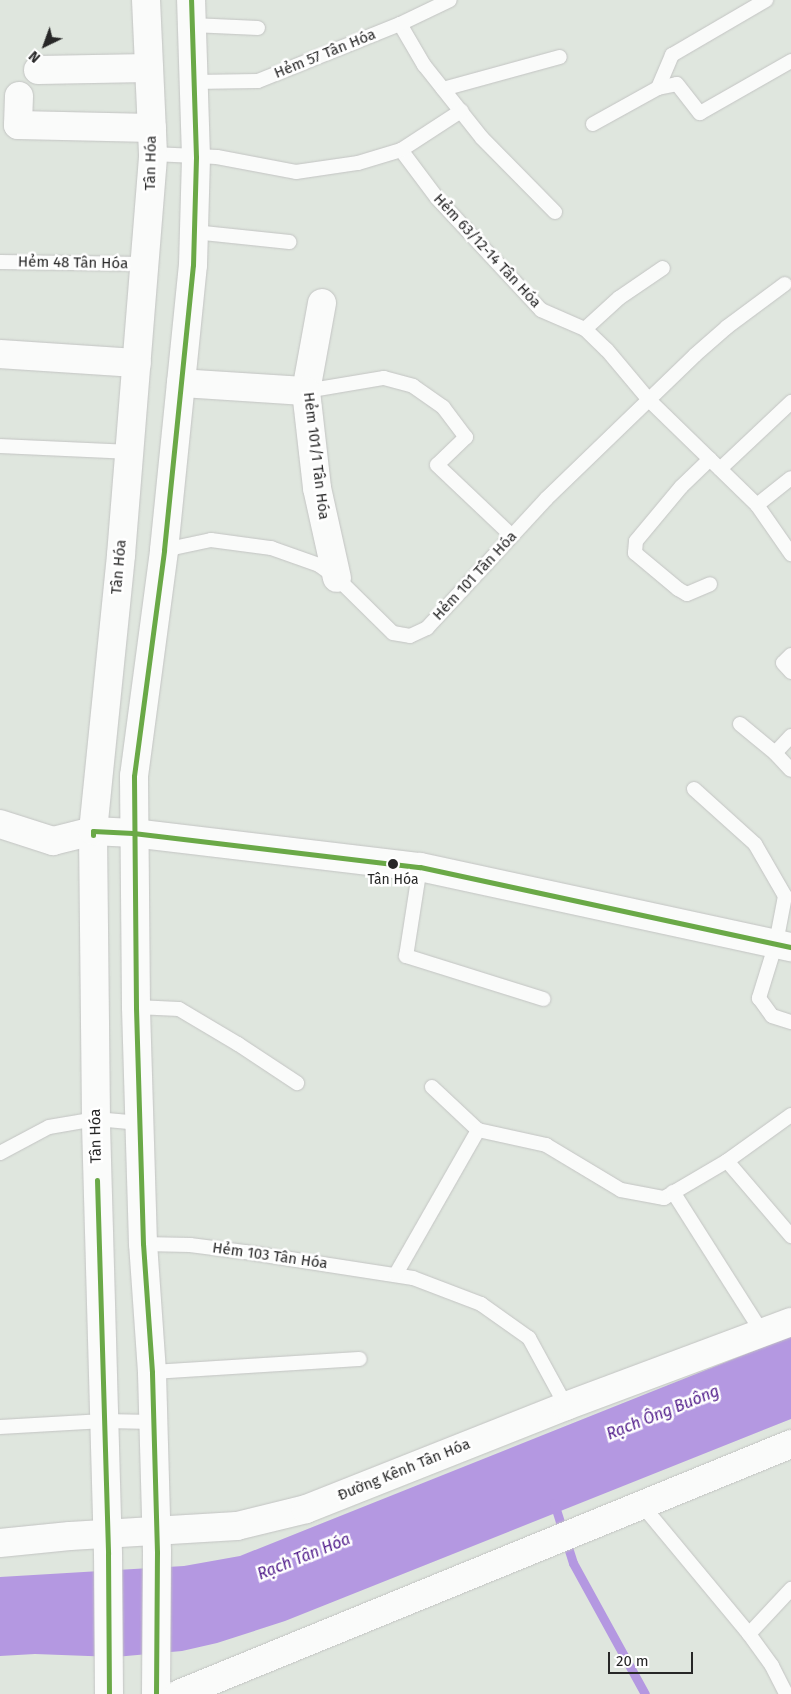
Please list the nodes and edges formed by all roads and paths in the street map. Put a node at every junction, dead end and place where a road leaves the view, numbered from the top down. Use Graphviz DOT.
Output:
graph roads {
  1 [pos="146,0"];
  2 [pos="450,0"];
  3 [pos="766,0"];
  4 [pos="192,12"];
  5 [pos="400,24"];
  6 [pos="258,28"];
  7 [pos="560,56"];
  8 [pos="791,61"];
  9 [pos="149,68"];
  10 [pos="194,82"];
  11 [pos="658,88"];
  12 [pos="443,89"];
  13 [pos="461,112"];
  14 [pos="593,124"];
  15 [pos="152,128"];
  16 [pos="401,150"];
  17 [pos="153,154"];
  18 [pos="196,156"];
  19 [pos="555,212"];
  20 [pos="194,232"];
  21 [pos="289,242"];
  22 [pos="0,262"];
  23 [pos="146,264"];
  24 [pos="663,268"];
  25 [pos="785,284"];
  26 [pos="322,303"];
  27 [pos="585,329"];
  28 [pos="0,354"];
  29 [pos="137,363"];
  30 [pos="181,383"];
  31 [pos="306,392"];
  32 [pos="649,400"];
  33 [pos="791,402"];
  34 [pos="0,446"];
  35 [pos="130,452"];
  36 [pos="710,458"];
  37 [pos="720,470"];
  38 [pos="791,478"];
  39 [pos="757,505"];
  40 [pos="512,536"];
  41 [pos="164,550"];
  42 [pos="791,554"];
  43 [pos="337,578"];
  44 [pos="710,584"];
  45 [pos="791,655"];
  46 [pos="791,672"];
  47 [pos="740,724"];
  48 [pos="791,736"];
  49 [pos="775,753"];
  50 [pos="791,770"];
  51 [pos="694,789"];
  52 [pos="0,824"];
  53 [pos="93,831"];
  54 [pos="133,833"];
  55 [pos="420,867"];
  56 [pos="783,945"];
  57 [pos="543,999"];
  58 [pos="136,1006"];
  59 [pos="791,1022"];
  60 [pos="297,1083"];
  61 [pos="432,1087"];
  62 [pos="791,1115"];
  63 [pos="96,1119"];
  64 [pos="140,1123"];
  65 [pos="478,1130"];
  66 [pos="0,1153"];
  67 [pos="727,1161"];
  68 [pos="674,1192"];
  69 [pos="791,1236"];
  70 [pos="143,1244"];
  71 [pos="396,1274"];
  72 [pos="791,1322"];
  73 [pos="762,1332"];
  74 [pos="360,1359"];
  75 [pos="152,1372"];
  76 [pos="566,1406"];
  77 [pos="104,1421"];
  78 [pos="154,1422"];
  79 [pos="0,1427"];
  80 [pos="791,1444"];
  81 [pos="642,1505"];
  82 [pos="157,1542"];
  83 [pos="0,1544"];
  84 [pos="107,1544"];
  85 [pos="791,1589"];
  86 [pos="749,1634"];
  87 [pos="109,1686"];
  88 [pos="156,1686"];
  89 [pos="781,1692"];
  90 [pos="180,1694"];
  1 -- 9 [label="main road, Tân Hóa"];
  2 -- 5 [label="lane, Hẻm 57 Tân Hóa"];
  3 -- 11 [label="lane"];
  4 -- 6 [label="lane"];
  4 -- 10 [label="main road"];
  5 -- 10 [label="lane, Hẻm 57 Tân Hóa"];
  5 -- 12 [label="lane"];
  7 -- 12 [label="lane"];
  8 -- 11 [label="lane"];
  9 -- 15 [label="main road, Tân Hóa"];
  9 -- 15 [label="main road"];
  10 -- 18 [label="main road"];
  11 -- 14 [label="lane"];
  12 -- 13 [label="lane"];
  13 -- 16 [label="lane"];
  13 -- 19 [label="lane"];
  15 -- 17 [label="main road, Tân Hóa"];
  16 -- 18 [label="lane"];
  16 -- 27 [label="lane, Hẻm 63/12-14 Tân Hóa"];
  17 -- 18 [label="lane"];
  17 -- 23 [label="main road, Tân Hóa"];
  18 -- 20 [label="main road"];
  20 -- 21 [label="lane"];
  20 -- 30 [label="main road"];
  22 -- 23 [label="lane, Hẻm 48 Tân Hóa"];
  23 -- 29 [label="main road, Tân Hóa"];
  24 -- 27 [label="lane"];
  25 -- 32 [label="lane, Hẻm 101 Tân Hóa"];
  26 -- 31 [label="main road, Hẻm 101/1 Tân Hóa"];
  27 -- 32 [label="lane, Hẻm 63/12-14 Tân Hóa"];
  28 -- 29 [label="main road"];
  29 -- 35 [label="main road, Tân Hóa"];
  30 -- 31 [label="main road"];
  30 -- 41 [label="main road"];
  31 -- 40 [label="lane"];
  31 -- 43 [label="main road, Hẻm 101/1 Tân Hóa"];
  32 -- 36 [label="lane"];
  32 -- 40 [label="lane, Hẻm 101 Tân Hóa"];
  33 -- 37 [label="lane"];
  34 -- 35 [label="lane"];
  35 -- 53 [label="main road, Tân Hóa"];
  36 -- 37 [label="lane"];
  36 -- 44 [label="lane"];
  37 -- 39 [label="lane"];
  38 -- 39 [label="lane"];
  39 -- 42 [label="lane"];
  40 -- 43 [label="lane, Hẻm 101 Tân Hóa"];
  41 -- 43 [label="lane, Hẻm 101 Tân Hóa"];
  41 -- 54 [label="main road"];
  45 -- 46 [label="lane"];
  47 -- 49 [label="lane"];
  48 -- 49 [label="lane"];
  49 -- 50 [label="lane"];
  51 -- 56 [label="lane"];
  52 -- 53 [label="main road"];
  53 -- 54 [label="main road"];
  53 -- 63 [label="main road, Tân Hóa"];
  54 -- 55 [label="main road"];
  54 -- 58 [label="main road"];
  55 -- 56 [label="main road"];
  55 -- 57 [label="lane"];
  56 -- 59 [label="lane"];
  58 -- 60 [label="lane"];
  58 -- 64 [label="main road"];
  61 -- 65 [label="lane"];
  62 -- 67 [label="lane"];
  63 -- 64 [label="lane"];
  63 -- 66 [label="lane"];
  63 -- 77 [label="main road, Tân Hóa"];
  64 -- 70 [label="main road"];
  65 -- 68 [label="lane"];
  65 -- 71 [label="lane"];
  67 -- 68 [label="lane"];
  67 -- 69 [label="lane"];
  68 -- 73 [label="lane"];
  70 -- 71 [label="lane, Hẻm 103 Tân Hóa"];
  70 -- 75 [label="main road"];
  71 -- 76 [label="lane, Hẻm 103 Tân Hóa"];
  72 -- 73 [label="main road, Đường Kênh Tân Hóa"];
  73 -- 76 [label="main road, Đường Kênh Tân Hóa"];
  74 -- 75 [label="lane"];
  75 -- 78 [label="main road"];
  76 -- 82 [label="main road, Đường Kênh Tân Hóa"];
  77 -- 78 [label="lane"];
  77 -- 79 [label="lane"];
  77 -- 84 [label="main road, Tân Hóa"];
  78 -- 82 [label="main road"];
  80 -- 81 [label="main road"];
  81 -- 86 [label="lane"];
  81 -- 90 [label="main road"];
  82 -- 84 [label="main road, Đường Kênh Tân Hóa"];
  82 -- 88 [label="main road"];
  83 -- 84 [label="main road, Đường Kênh Tân Hóa"];
  84 -- 87 [label="main road, Tân Hóa"];
  85 -- 86 [label="lane"];
  86 -- 89 [label="lane"];
}
